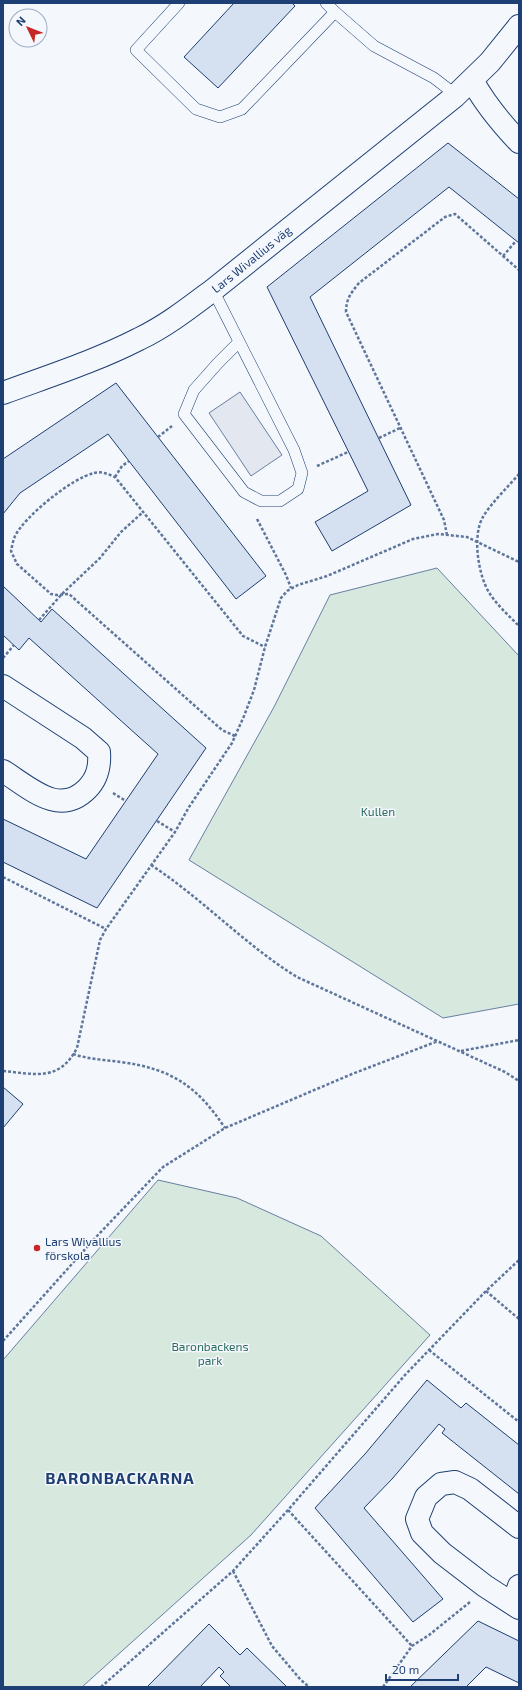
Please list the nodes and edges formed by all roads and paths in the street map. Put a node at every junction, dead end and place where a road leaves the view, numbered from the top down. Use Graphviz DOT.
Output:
graph roads {
  1 [pos="179,3"];
  2 [pos="326,3"];
  3 [pos="335,12"];
  4 [pos="519,26"];
  5 [pos="472,80"];
  6 [pos="456,95"];
  7 [pos="519,142"];
  8 [pos="516,241"];
  9 [pos="503,256"];
  10 [pos="519,270"];
  11 [pos="213,290"];
  12 [pos="239,342"];
  13 [pos="3,393"];
  14 [pos="400,428"];
  15 [pos="379,438"];
  16 [pos="348,452"];
  17 [pos="129,461"];
  18 [pos="302,473"];
  19 [pos="519,474"];
  20 [pos="115,477"];
  21 [pos="260,501"];
  22 [pos="143,512"];
  23 [pos="447,535"];
  24 [pos="476,541"];
  25 [pos="519,562"];
  26 [pos="291,588"];
  27 [pos="62,594"];
  28 [pos="38,620"];
  29 [pos="519,626"];
  30 [pos="14,645"];
  31 [pos="265,647"];
  32 [pos="3,658"];
  33 [pos="3,686"];
  34 [pos="235,736"];
  35 [pos="3,772"];
  36 [pos="157,820"];
  37 [pos="175,832"];
  38 [pos="151,865"];
  39 [pos="3,878"];
  40 [pos="106,929"];
  41 [pos="519,1040"];
  42 [pos="438,1041"];
  43 [pos="461,1051"];
  44 [pos="73,1054"];
  45 [pos="3,1070"];
  46 [pos="519,1081"];
  47 [pos="225,1128"];
  48 [pos="519,1260"];
  49 [pos="486,1291"];
  50 [pos="519,1319"];
  51 [pos="3,1341"];
  52 [pos="430,1350"];
  53 [pos="519,1422"];
  54 [pos="288,1510"];
  55 [pos="519,1527"];
  56 [pos="233,1571"];
  57 [pos="485,1586"];
  58 [pos="517,1599"];
  59 [pos="412,1646"];
  60 [pos="101,1687"];
  61 [pos="309,1687"];
  62 [pos="383,1687"];
  1 -- 3 [label="lane"];
  2 -- 3 [label="lane"];
  3 -- 6 [label="lane"];
  4 -- 5 [label="street, Lars Wivallius väg"];
  5 -- 6 [label="street, Lars Wivallius väg"];
  5 -- 7 [label="street"];
  6 -- 11 [label="street, Lars Wivallius väg"];
  8 -- 9 [label="path"];
  9 -- 10 [label="path"];
  9 -- 14 [label="path"];
  11 -- 12 [label="lane"];
  11 -- 13 [label="street, Lars Wivallius väg"];
  12 -- 18 [label="lane"];
  12 -- 21 [label="lane"];
  14 -- 15 [label="path"];
  14 -- 23 [label="path"];
  16 -- 18 [label="path"];
  17 -- 20 [label="path"];
  18 -- 21 [label="lane"];
  19 -- 24 [label="path"];
  20 -- 22 [label="path"];
  20 -- 27 [label="path"];
  21 -- 26 [label="path"];
  22 -- 27 [label="path"];
  22 -- 31 [label="path"];
  23 -- 24 [label="path"];
  23 -- 26 [label="path"];
  24 -- 25 [label="path"];
  24 -- 29 [label="path"];
  26 -- 31 [label="path"];
  27 -- 28 [label="path"];
  27 -- 34 [label="path"];
  30 -- 32 [label="path"];
  31 -- 34 [label="path"];
  33 -- 35 [label="street"];
  34 -- 37 [label="path"];
  36 -- 37 [label="path"];
  37 -- 38 [label="path"];
  38 -- 40 [label="path"];
  38 -- 42 [label="path"];
  39 -- 40 [label="path"];
  40 -- 44 [label="path"];
  41 -- 43 [label="path"];
  42 -- 43 [label="path"];
  42 -- 47 [label="path"];
  43 -- 46 [label="path"];
  44 -- 45 [label="path"];
  44 -- 47 [label="path"];
  47 -- 51 [label="path"];
  48 -- 49 [label="path"];
  49 -- 50 [label="path"];
  49 -- 52 [label="path"];
  52 -- 53 [label="path"];
  52 -- 54 [label="path"];
  54 -- 56 [label="path"];
  54 -- 59 [label="path"];
  55 -- 57 [label="street"];
  56 -- 60 [label="path"];
  56 -- 61 [label="path"];
  57 -- 58 [label="street"];
  57 -- 59 [label="path"];
  59 -- 62 [label="path"];
}
